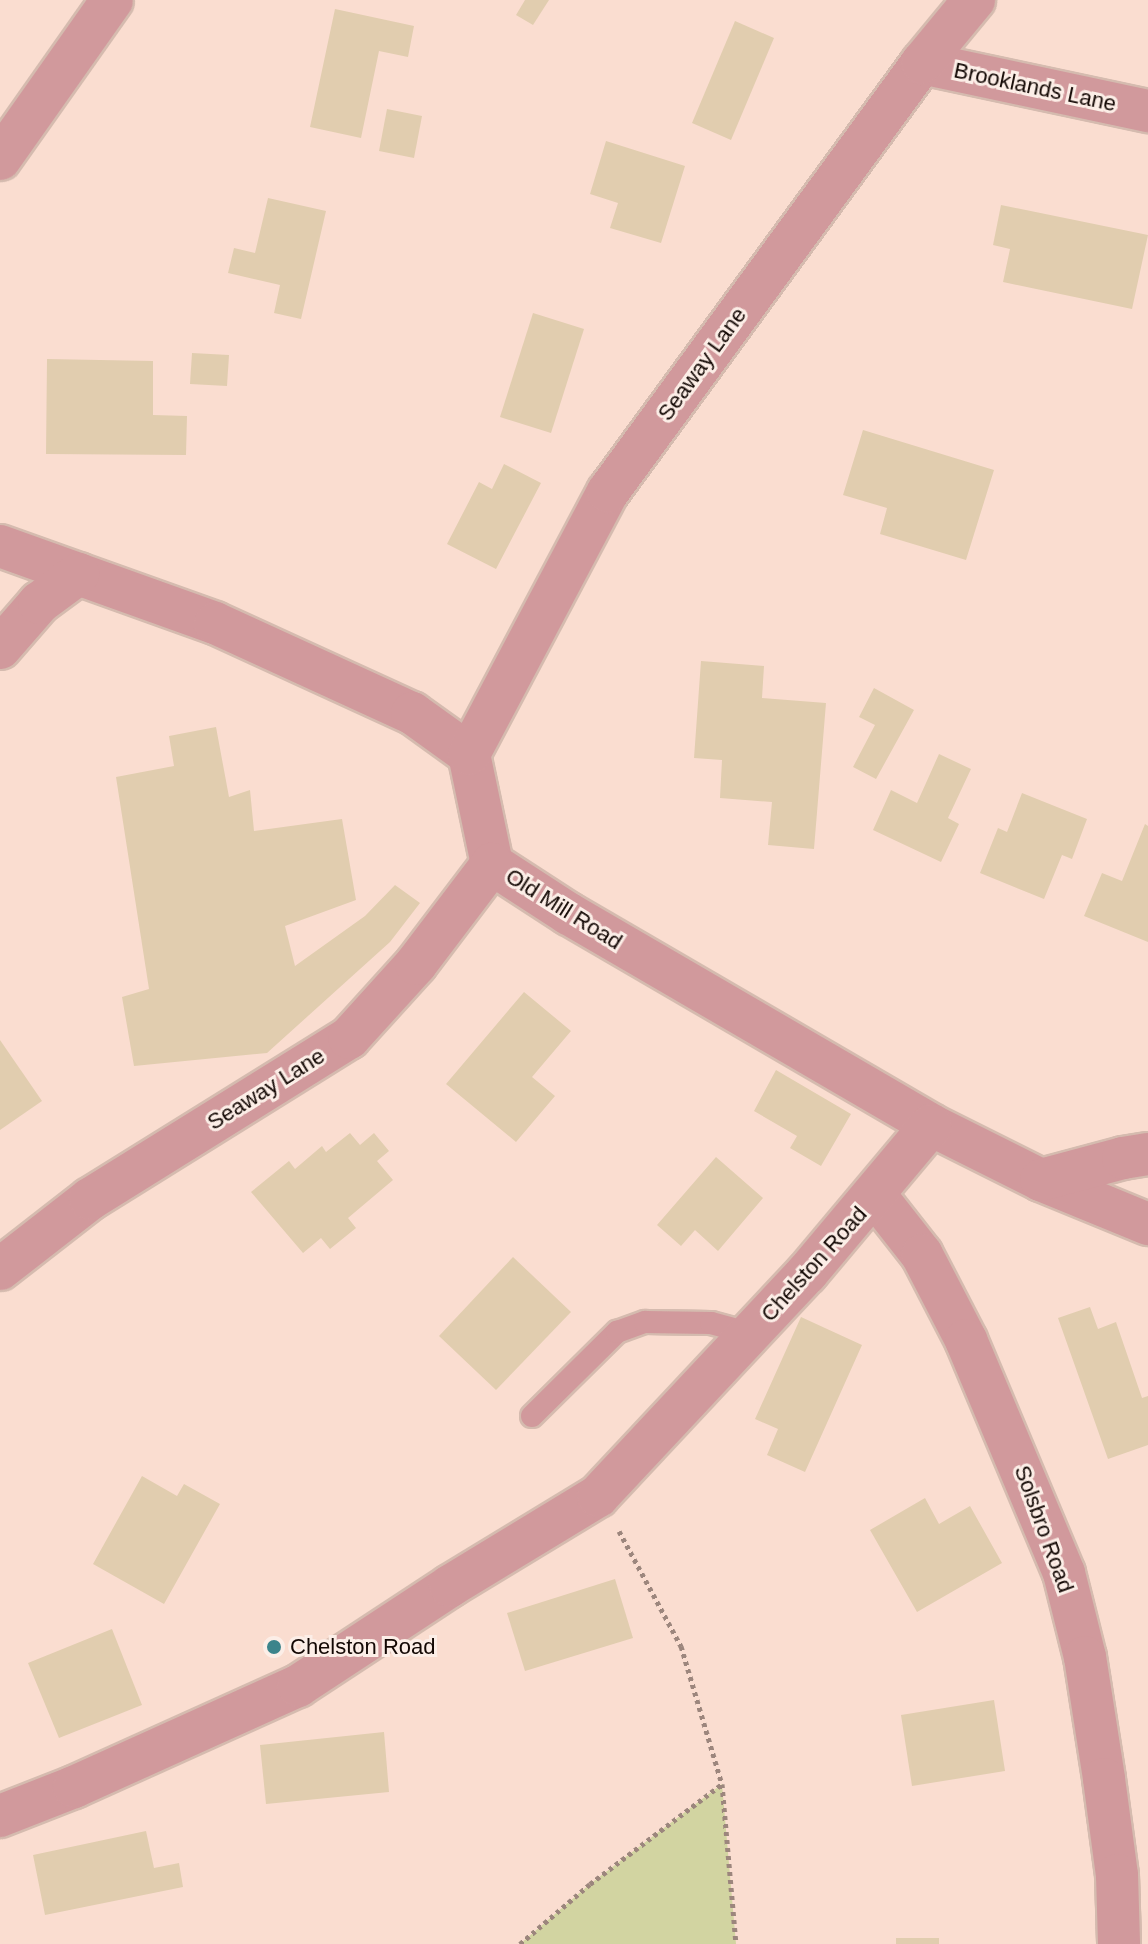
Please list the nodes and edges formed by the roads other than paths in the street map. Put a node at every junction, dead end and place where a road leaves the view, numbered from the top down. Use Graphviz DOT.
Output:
graph roads {
  1 [pos="112,0"];
  2 [pos="974,0"];
  3 [pos="922,63"];
  4 [pos="1148,111"];
  5 [pos="0,159"];
  6 [pos="0,546"];
  7 [pos="78,574"];
  8 [pos="0,648"];
  9 [pos="469,754"];
  10 [pos="492,864"];
  11 [pos="931,1125"];
  12 [pos="1148,1154"];
  13 [pos="1041,1180"];
  14 [pos="875,1195"];
  15 [pos="1148,1224"];
  16 [pos="0,1269"];
  17 [pos="752,1334"];
  18 [pos="532,1416"];
  19 [pos="0,1816"];
  20 [pos="1119,1944"];
  1 -- 5 [label="street"];
  2 -- 3 [label="street, Seaway Lane"];
  3 -- 4 [label="street, Brooklands Lane"];
  3 -- 9 [label="street, Seaway Lane"];
  6 -- 7 [label="street"];
  7 -- 8 [label="street"];
  7 -- 9 [label="street"];
  9 -- 10 [label="street, Old Mill Road"];
  10 -- 11 [label="street, Old Mill Road"];
  10 -- 16 [label="street, Seaway Lane"];
  11 -- 13 [label="street, Old Mill Road"];
  11 -- 14 [label="street, Chelston Road"];
  12 -- 13 [label="street"];
  13 -- 15 [label="street, Old Mill Road"];
  14 -- 17 [label="street, Chelston Road"];
  14 -- 20 [label="street, Solsbro Road"];
  17 -- 18 [label="lane"];
  17 -- 19 [label="street, Chelston Road"];
}
